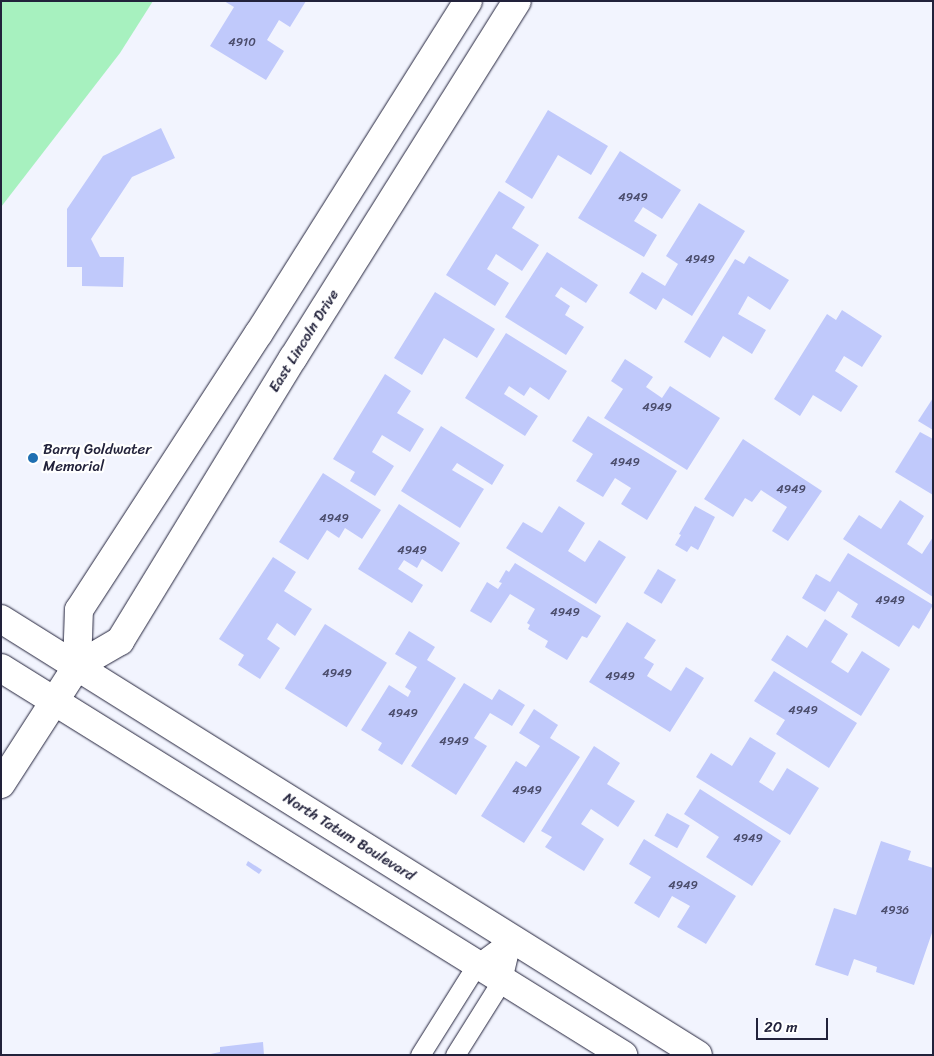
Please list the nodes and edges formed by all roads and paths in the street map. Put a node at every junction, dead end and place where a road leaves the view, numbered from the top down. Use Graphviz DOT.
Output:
graph roads {
  1 [pos="468,1"];
  2 [pos="517,1"];
  3 [pos="1,618"];
  4 [pos="77,666"];
  5 [pos="1,668"];
  6 [pos="54,700"];
  7 [pos="1,784"];
  8 [pos="512,938"];
  9 [pos="478,964"];
  10 [pos="502,980"];
  11 [pos="420,1055"];
  12 [pos="455,1055"];
  13 [pos="622,1055"];
  14 [pos="698,1055"];
  1 -- 4 [label="main road"];
  2 -- 4 [label="main road, East Lincoln Drive"];
  3 -- 4 [label="main road, North Tatum Boulevard"];
  4 -- 6 [label="main road, East Lincoln Drive"];
  4 -- 8 [label="main road, North Tatum Boulevard"];
  5 -- 6 [label="main road"];
  6 -- 7 [label="main road, East Lincoln Drive"];
  6 -- 9 [label="main road"];
  8 -- 9 [label="street"];
  8 -- 10 [label="street"];
  8 -- 14 [label="main road, North Tatum Boulevard"];
  9 -- 10 [label="main road"];
  9 -- 11 [label="street"];
  10 -- 12 [label="street"];
  10 -- 13 [label="main road"];
}
